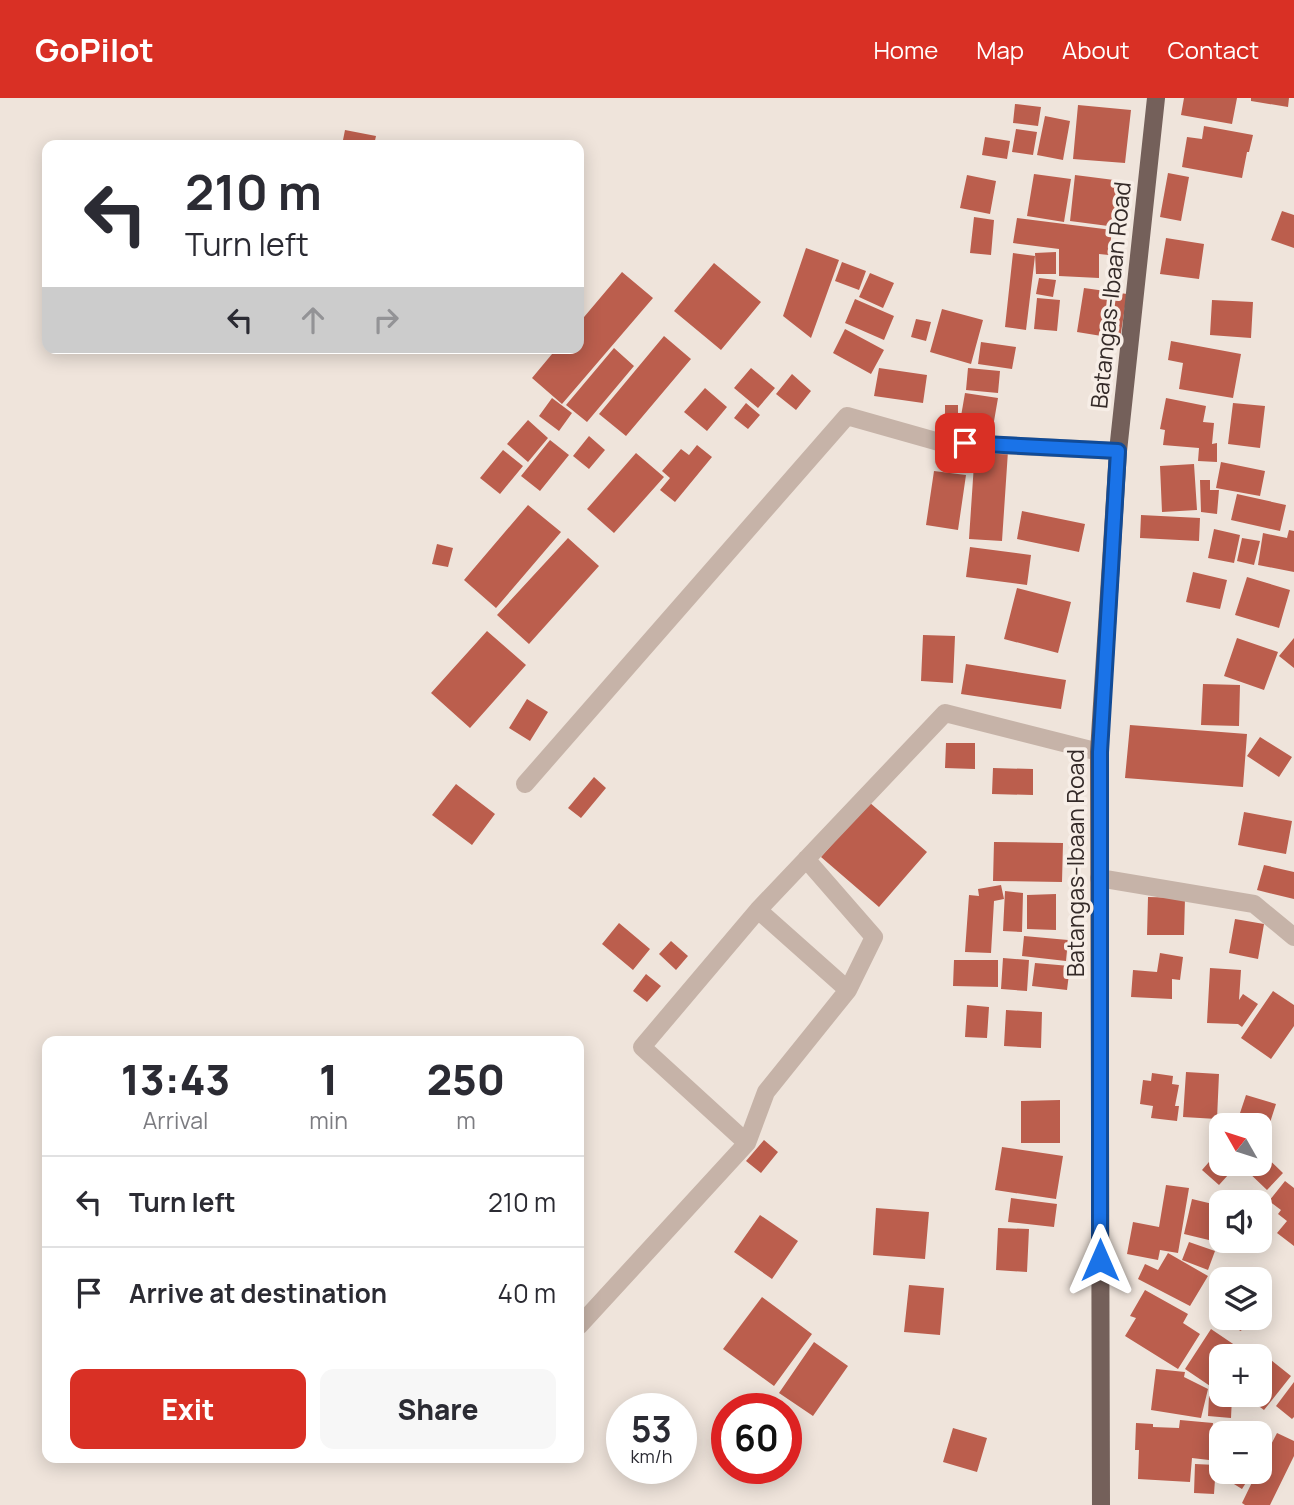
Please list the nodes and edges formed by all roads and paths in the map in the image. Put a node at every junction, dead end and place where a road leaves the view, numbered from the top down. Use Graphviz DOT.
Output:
graph roads {
  1 [pos="1156,98"];
  2 [pos="1118,451"];
  3 [pos="1100,752"];
  4 [pos="525,784"];
  5 [pos="806,859"];
  6 [pos="1099,878"];
  7 [pos="758,910"];
  8 [pos="1293,933"];
  9 [pos="849,990"];
  10 [pos="747,1143"];
  11 [pos="584,1321"];
  12 [pos="1101,1505"];
  1 -- 2 [label="main road, Batangas-Ibaan Road"];
  2 -- 3 [label="main road, Batangas-Ibaan Road"];
  2 -- 4 [label="street"];
  3 -- 5 [label="street"];
  3 -- 6 [label="main road, Batangas-Ibaan Road"];
  5 -- 7 [label="street"];
  5 -- 9 [label="street"];
  6 -- 8 [label="street"];
  6 -- 12 [label="main road, Batangas-Ibaan Road"];
  7 -- 9 [label="street"];
  7 -- 10 [label="street"];
  9 -- 10 [label="street"];
  10 -- 11 [label="street"];
}
